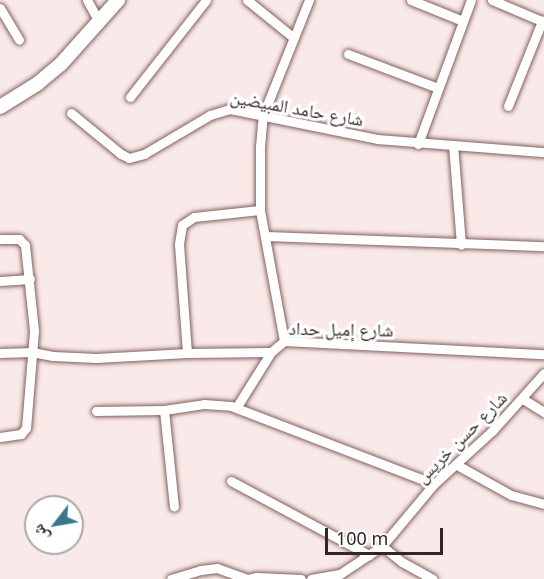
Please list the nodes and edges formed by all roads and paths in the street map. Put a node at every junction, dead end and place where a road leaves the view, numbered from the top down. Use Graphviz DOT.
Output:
graph roads {
  1 [pos="87,0"];
  2 [pos="118,0"];
  3 [pos="206,0"];
  4 [pos="247,0"];
  5 [pos="309,0"];
  6 [pos="411,0"];
  7 [pos="471,0"];
  8 [pos="492,0"];
  9 [pos="0,8"];
  10 [pos="463,21"];
  11 [pos="543,21"];
  12 [pos="100,23"];
  13 [pos="294,38"];
  14 [pos="19,40"];
  15 [pos="348,54"];
  16 [pos="438,88"];
  17 [pos="130,97"];
  18 [pos="508,106"];
  19 [pos="0,107"];
  20 [pos="71,113"];
  21 [pos="263,115"];
  22 [pos="418,144"];
  23 [pos="453,145"];
  24 [pos="544,152"];
  25 [pos="260,210"];
  26 [pos="266,236"];
  27 [pos="0,239"];
  28 [pos="461,245"];
  29 [pos="544,246"];
  30 [pos="30,279"];
  31 [pos="0,281"];
  32 [pos="284,341"];
  33 [pos="32,352"];
  34 [pos="271,352"];
  35 [pos="0,353"];
  36 [pos="187,353"];
  37 [pos="544,354"];
  38 [pos="544,373"];
  39 [pos="523,399"];
  40 [pos="237,408"];
  41 [pos="164,410"];
  42 [pos="96,411"];
  43 [pos="544,412"];
  44 [pos="0,437"];
  45 [pos="457,465"];
  46 [pos="231,481"];
  47 [pos="434,484"];
  48 [pos="544,504"];
  49 [pos="174,506"];
  50 [pos="382,546"];
  51 [pos="369,555"];
  52 [pos="251,578"];
  53 [pos="171,579"];
  54 [pos="301,579"];
  55 [pos="311,579"];
  56 [pos="433,579"];
  1 -- 12 [label="street"];
  2 -- 12 [label="street"];
  3 -- 17 [label="street"];
  4 -- 13 [label="street"];
  5 -- 13 [label="street"];
  6 -- 10 [label="street"];
  7 -- 10 [label="street"];
  8 -- 11 [label="street"];
  9 -- 14 [label="street"];
  10 -- 16 [label="street"];
  11 -- 18 [label="street"];
  12 -- 19 [label="street"];
  13 -- 21 [label="street"];
  15 -- 16 [label="street"];
  16 -- 22 [label="street"];
  20 -- 21 [label="street, شارع حامد المبيضين"];
  21 -- 22 [label="street, شارع حامد المبيضين"];
  21 -- 25 [label="street"];
  22 -- 23 [label="street, شارع حامد المبيضين"];
  23 -- 24 [label="street, شارع حامد المبيضين"];
  23 -- 28 [label="street"];
  25 -- 26 [label="street"];
  25 -- 36 [label="street"];
  26 -- 28 [label="street"];
  26 -- 32 [label="street"];
  27 -- 30 [label="street"];
  28 -- 29 [label="street"];
  30 -- 31 [label="street"];
  30 -- 33 [label="street"];
  32 -- 34 [label="street, شارع إميل حداد"];
  32 -- 37 [label="street, شارع إميل حداد"];
  33 -- 35 [label="street, شارع إميل حداد"];
  33 -- 36 [label="street, شارع إميل حداد"];
  33 -- 44 [label="street"];
  34 -- 36 [label="street, شارع إميل حداد"];
  34 -- 40 [label="street"];
  38 -- 39 [label="street, شارع حسن خريس"];
  39 -- 43 [label="street"];
  39 -- 45 [label="street, شارع حسن خريس"];
  40 -- 41 [label="street"];
  40 -- 47 [label="street"];
  41 -- 42 [label="street"];
  41 -- 49 [label="street"];
  45 -- 47 [label="street, شارع حسن خريس"];
  45 -- 48 [label="street"];
  46 -- 51 [label="street"];
  47 -- 50 [label="street, شارع حسن خريس"];
  50 -- 51 [label="street, شارع حسن خريس"];
  50 -- 56 [label="street"];
  51 -- 55 [label="street, شارع حسن خريس"];
  52 -- 53 [label="street"];
  52 -- 54 [label="street"];
}
